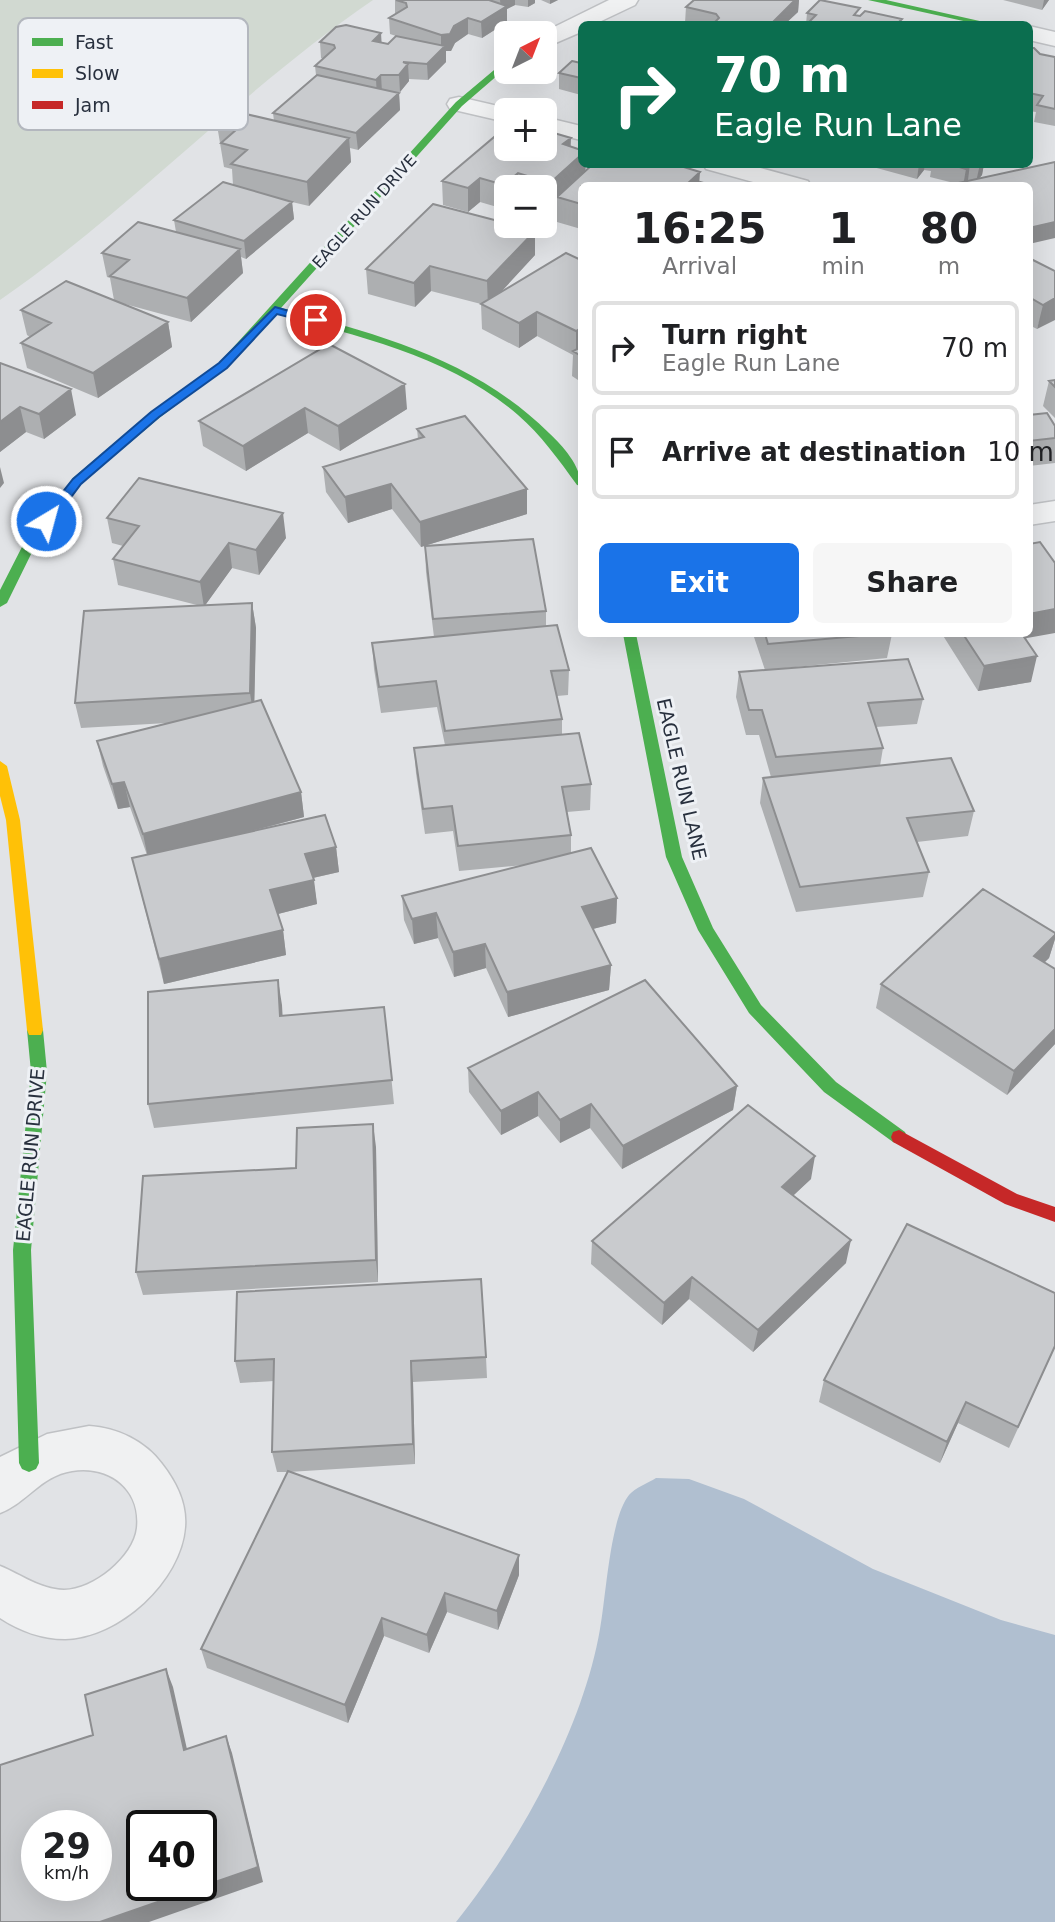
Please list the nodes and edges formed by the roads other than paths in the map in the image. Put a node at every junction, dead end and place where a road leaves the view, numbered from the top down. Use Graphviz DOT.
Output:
graph roads {
  1 [pos="627,0"];
  2 [pos="873,0"];
  3 [pos="584,21"];
  4 [pos="974,21"];
  5 [pos="578,24"];
  6 [pos="1033,34"];
  7 [pos="557,35"];
  8 [pos="1055,39"];
  9 [pos="494,73"];
  10 [pos="459,104"];
  11 [pos="494,112"];
  12 [pos="557,127"];
  13 [pos="578,132"];
  14 [pos="730,168"];
  15 [pos="784,182"];
  16 [pos="275,310"];
  17 [pos="578,477"];
  18 [pos="1055,511"];
  19 [pos="1033,514"];
  20 [pos="0,603"];
  21 [pos="630,637"];
  22 [pos="0,766"];
  23 [pos="1055,1215"];
  24 [pos="15,1477"];
  25 [pos="0,1590"];
  1 -- 3 [label="street"];
  2 -- 4 [label="street"];
  5 -- 7 [label="street"];
  6 -- 8 [label="street"];
  9 -- 10 [label="street, EAGLE RUN DRIVE"];
  10 -- 11 [label="street"];
  10 -- 16 [label="street, EAGLE RUN DRIVE"];
  12 -- 13 [label="street"];
  14 -- 15 [label="street"];
  16 -- 17 [label="street"];
  16 -- 20 [label="street, EAGLE RUN DRIVE"];
  18 -- 19 [label="street"];
  21 -- 23 [label="street, EAGLE RUN LANE"];
  22 -- 24 [label="street, EAGLE RUN DRIVE"];
  24 -- 25 [label="street, EAGLE RUN DRIVE"];
}
